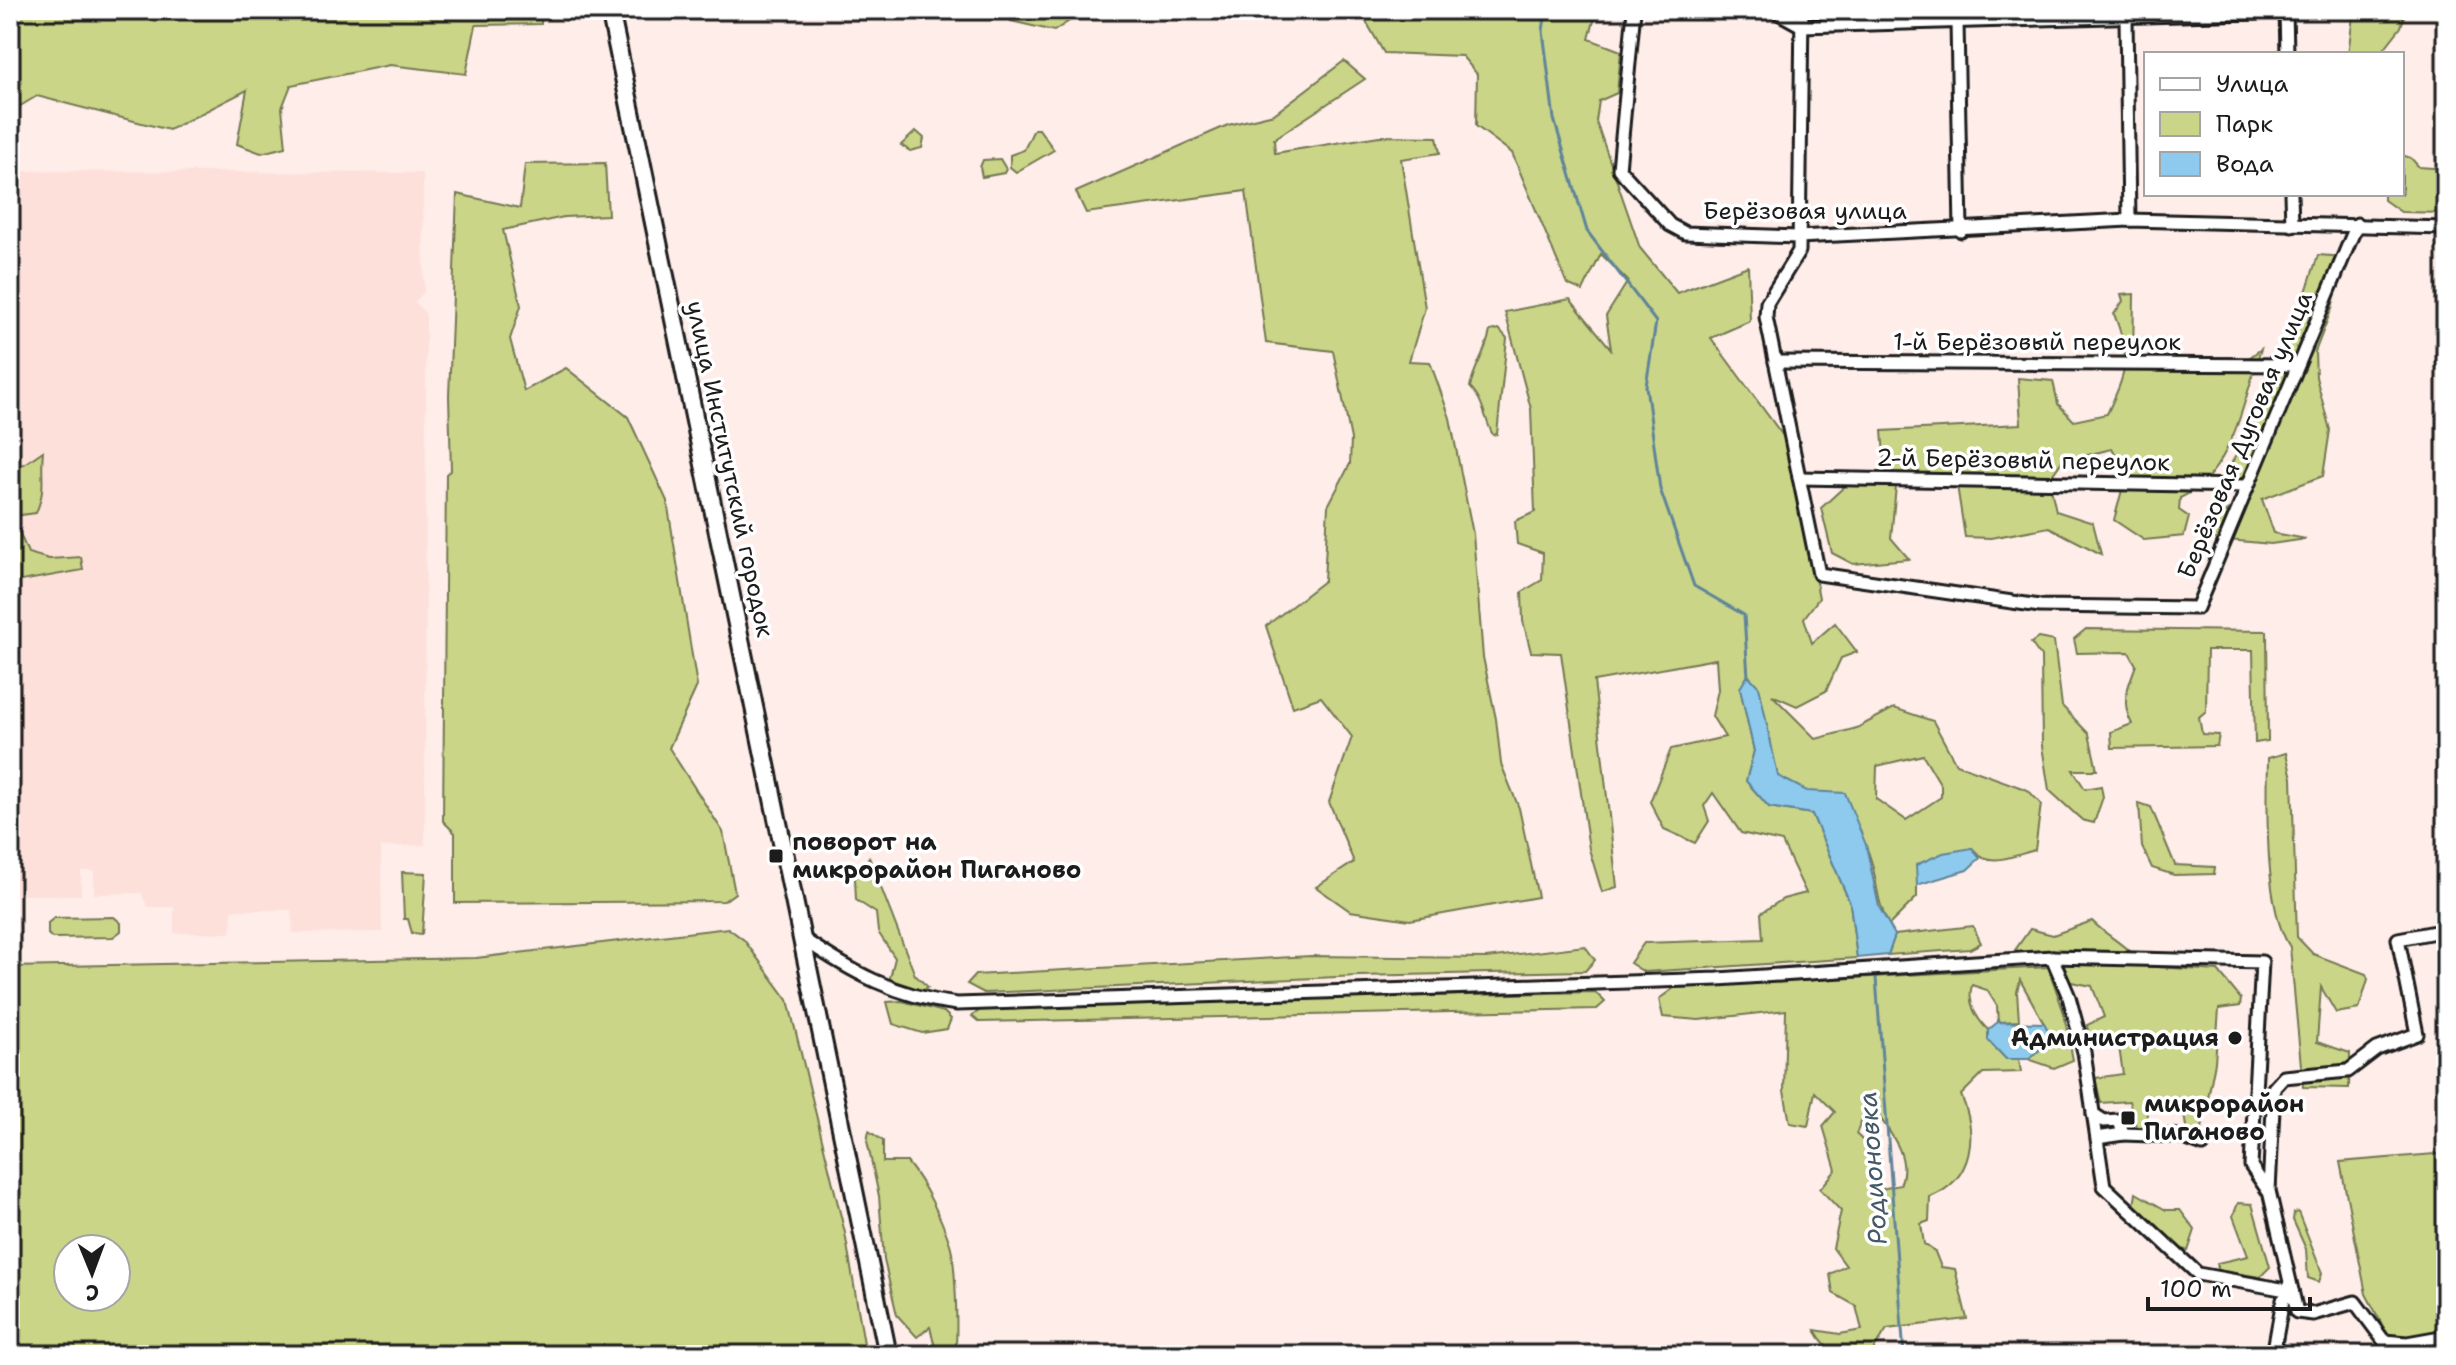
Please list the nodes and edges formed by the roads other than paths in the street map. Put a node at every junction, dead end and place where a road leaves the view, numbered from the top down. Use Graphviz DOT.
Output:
graph roads {
  1 [pos="610,10"];
  2 [pos="1634,10"];
  3 [pos="1773,10"];
  4 [pos="1802,10"];
  5 [pos="2286,11"];
  6 [pos="2126,18"];
  7 [pos="1957,22"];
  8 [pos="1802,26"];
  9 [pos="2287,52"];
  10 [pos="2291,196"];
  11 [pos="2129,220"];
  12 [pos="2357,224"];
  13 [pos="2292,225"];
  14 [pos="2446,228"];
  15 [pos="1961,231"];
  16 [pos="1798,237"];
  17 [pos="1775,362"];
  18 [pos="2298,365"];
  19 [pos="1799,478"];
  20 [pos="2246,486"];
  21 [pos="2446,930"];
  22 [pos="802,938"];
  23 [pos="2052,957"];
  24 [pos="2093,1114"];
  25 [pos="2123,1134"];
  26 [pos="2097,1138"];
  27 [pos="2203,1145"];
  28 [pos="2269,1191"];
  29 [pos="2292,1291"];
  30 [pos="2446,1336"];
  31 [pos="888,1355"];
  32 [pos="2273,1355"];
  1 -- 22 [label="street, улица Институтский городок"];
  2 -- 16 [label="street, Берёзовая улица"];
  3 -- 8 [label="street"];
  4 -- 8 [label="street, Берёзовая Дуговая улица"];
  5 -- 6 [label="street"];
  5 -- 9 [label="street"];
  6 -- 7 [label="street"];
  6 -- 11 [label="street"];
  7 -- 8 [label="street"];
  7 -- 15 [label="street"];
  8 -- 16 [label="street, Берёзовая Дуговая улица"];
  10 -- 13 [label="street"];
  11 -- 13 [label="street, Берёзовая улица"];
  11 -- 15 [label="street, Берёзовая улица"];
  12 -- 13 [label="street, Берёзовая улица"];
  12 -- 14 [label="street, Берёзовая улица"];
  12 -- 18 [label="street, Берёзовая Дуговая улица"];
  15 -- 16 [label="street, Берёзовая улица"];
  16 -- 17 [label="street, Берёзовая Дуговая улица"];
  17 -- 18 [label="street, 1-й Берёзовый переулок"];
  17 -- 19 [label="street, Берёзовая Дуговая улица"];
  18 -- 20 [label="street, Берёзовая Дуговая улица"];
  19 -- 20 [label="street, 2-й Берёзовый переулок"];
  19 -- 20 [label="street, Берёзовая Дуговая улица"];
  21 -- 28 [label="street"];
  22 -- 23 [label="street"];
  22 -- 31 [label="street, улица Институтский городок"];
  23 -- 24 [label="street"];
  23 -- 28 [label="street"];
  24 -- 25 [label="street"];
  24 -- 26 [label="street"];
  25 -- 26 [label="street"];
  25 -- 27 [label="street"];
  26 -- 29 [label="street"];
  28 -- 29 [label="street"];
  29 -- 30 [label="street"];
  29 -- 32 [label="street"];
}
